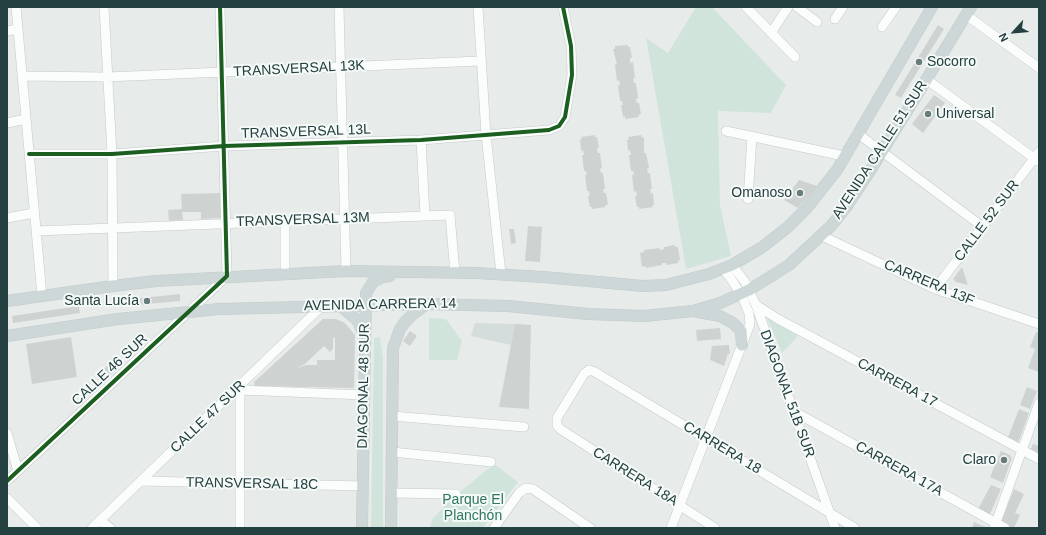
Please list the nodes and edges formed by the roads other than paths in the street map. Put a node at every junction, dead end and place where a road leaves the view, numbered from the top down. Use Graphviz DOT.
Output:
graph roads {
  1 [pos="16,7"];
  2 [pos="104,7"];
  3 [pos="220,7"];
  4 [pos="339,7"];
  5 [pos="478,7"];
  6 [pos="563,7"];
  7 [pos="746,7"];
  8 [pos="788,7"];
  9 [pos="797,7"];
  10 [pos="843,7"];
  11 [pos="896,7"];
  12 [pos="932,7"];
  13 [pos="969,11"];
  14 [pos="835,19"];
  15 [pos="817,22"];
  16 [pos="882,28"];
  17 [pos="18,29"];
  18 [pos="7,31"];
  19 [pos="771,33"];
  20 [pos="795,57"];
  21 [pos="480,61"];
  22 [pos="341,67"];
  23 [pos="1039,68"];
  24 [pos="222,72"];
  25 [pos="22,76"];
  26 [pos="107,77"];
  27 [pos="926,80"];
  28 [pos="26,119"];
  29 [pos="7,123"];
  30 [pos="726,131"];
  31 [pos="857,133"];
  32 [pos="486,135"];
  33 [pos="752,136"];
  34 [pos="421,140"];
  35 [pos="343,142"];
  36 [pos="224,146"];
  37 [pos="882,151"];
  38 [pos="29,154"];
  39 [pos="112,154"];
  40 [pos="844,156"];
  41 [pos="1037,157"];
  42 [pos="748,199"];
  43 [pos="34,213"];
  44 [pos="425,216"];
  45 [pos="7,218"];
  46 [pos="345,218"];
  47 [pos="285,220"];
  48 [pos="226,223"];
  49 [pos="983,227"];
  50 [pos="113,228"];
  51 [pos="36,231"];
  52 [pos="822,236"];
  53 [pos="285,266"];
  54 [pos="727,267"];
  55 [pos="346,271"];
  56 [pos="455,273"];
  57 [pos="501,274"];
  58 [pos="228,276"];
  59 [pos="113,286"];
  60 [pos="936,289"];
  61 [pos="745,292"];
  62 [pos="42,296"];
  63 [pos="7,301"];
  64 [pos="365,304"];
  65 [pos="428,304"];
  66 [pos="339,305"];
  67 [pos="756,305"];
  68 [pos="323,306"];
  69 [pos="693,311"];
  70 [pos="189,312"];
  71 [pos="1039,324"];
  72 [pos="7,336"];
  73 [pos="365,336"];
  74 [pos="742,345"];
  75 [pos="589,370"];
  76 [pos="240,388"];
  77 [pos="364,395"];
  78 [pos="1039,403"];
  79 [pos="793,411"];
  80 [pos="392,416"];
  81 [pos="524,426"];
  82 [pos="7,433"];
  83 [pos="706,439"];
  84 [pos="1022,450"];
  85 [pos="392,452"];
  86 [pos="1039,459"];
  87 [pos="491,462"];
  88 [pos="18,471"];
  89 [pos="7,481"];
  90 [pos="141,481"];
  91 [pos="240,484"];
  92 [pos="363,486"];
  93 [pos="392,493"];
  94 [pos="456,494"];
  95 [pos="7,498"];
  96 [pos="680,505"];
  97 [pos="830,513"];
  98 [pos="100,520"];
  99 [pos="995,526"];
  100 [pos="37,528"];
  101 [pos="92,528"];
  102 [pos="110,528"];
  103 [pos="240,528"];
  104 [pos="362,528"];
  105 [pos="391,528"];
  106 [pos="494,528"];
  107 [pos="590,528"];
  108 [pos="671,528"];
  109 [pos="715,528"];
  110 [pos="835,528"];
  111 [pos="855,528"];
  112 [pos="1005,528"];
  1 -- 17 [label="street"];
  2 -- 26 [label="street"];
  3 -- 24 [label="street"];
  4 -- 22 [label="street"];
  5 -- 21 [label="street"];
  6 -- 32 [label="street, TRANSVERSAL 13L"];
  7 -- 19 [label="street"];
  8 -- 19 [label="street"];
  9 -- 15 [label="street"];
  10 -- 14 [label="street"];
  11 -- 16 [label="street"];
  12 -- 31 [label="main road, AVENIDA CALLE 51 SUR"];
  13 -- 23 [label="street"];
  13 -- 27 [label="main road, AVENIDA CALLE 51 SUR"];
  17 -- 18 [label="street"];
  17 -- 25 [label="street"];
  19 -- 20 [label="street"];
  21 -- 22 [label="street, TRANSVERSAL 13K"];
  21 -- 32 [label="street"];
  22 -- 24 [label="street, TRANSVERSAL 13K"];
  22 -- 35 [label="street"];
  24 -- 26 [label="street, TRANSVERSAL 13K"];
  24 -- 36 [label="street"];
  25 -- 26 [label="street, TRANSVERSAL 13K"];
  25 -- 28 [label="street"];
  26 -- 39 [label="street"];
  27 -- 37 [label="main road, AVENIDA CALLE 51 SUR"];
  27 -- 41 [label="street"];
  28 -- 29 [label="street"];
  28 -- 38 [label="street"];
  30 -- 33 [label="street"];
  31 -- 37 [label="street"];
  31 -- 40 [label="main road, AVENIDA CALLE 51 SUR"];
  32 -- 34 [label="street, TRANSVERSAL 13L"];
  32 -- 57 [label="street"];
  33 -- 40 [label="street"];
  33 -- 42 [label="street"];
  34 -- 35 [label="street, TRANSVERSAL 13L"];
  34 -- 44 [label="street"];
  35 -- 36 [label="street, TRANSVERSAL 13L"];
  35 -- 46 [label="street"];
  36 -- 39 [label="street, TRANSVERSAL 13L"];
  36 -- 48 [label="street"];
  37 -- 49 [label="street"];
  37 -- 52 [label="main road, AVENIDA CALLE 51 SUR"];
  38 -- 39 [label="street, TRANSVERSAL 13L"];
  38 -- 43 [label="street"];
  39 -- 50 [label="street"];
  40 -- 54 [label="main road, AVENIDA CALLE 51 SUR"];
  41 -- 49 [label="street, CALLE 52 SUR"];
  43 -- 45 [label="street"];
  43 -- 51 [label="street"];
  44 -- 46 [label="street, TRANSVERSAL 13M"];
  44 -- 56 [label="street, TRANSVERSAL 13M"];
  46 -- 47 [label="street, TRANSVERSAL 13M"];
  46 -- 55 [label="street"];
  47 -- 48 [label="street, TRANSVERSAL 13M"];
  47 -- 53 [label="street"];
  48 -- 50 [label="street, TRANSVERSAL 13M"];
  48 -- 58 [label="street"];
  49 -- 60 [label="street, CALLE 52 SUR"];
  50 -- 51 [label="street, TRANSVERSAL 13M"];
  50 -- 59 [label="street"];
  51 -- 62 [label="street"];
  52 -- 60 [label="street, CARRERA 13F"];
  52 -- 61 [label="main road, AVENIDA CALLE 51 SUR"];
  54 -- 57 [label="main road"];
  54 -- 61 [label="street"];
  55 -- 56 [label="main road"];
  55 -- 58 [label="main road"];
  56 -- 57 [label="main road"];
  56 -- 64 [label="main road, DIAGONAL 48 SUR"];
  58 -- 59 [label="main road"];
  58 -- 70 [label="street, CALLE 46 SUR"];
  59 -- 62 [label="main road"];
  60 -- 71 [label="street, CARRERA 13F"];
  61 -- 67 [label="street, DIAGONAL 51B SUR"];
  61 -- 69 [label="main road, AVENIDA CARRERA 14"];
  61 -- 74 [label="street"];
  62 -- 63 [label="main road"];
  64 -- 65 [label="main road, AVENIDA CARRERA 14"];
  64 -- 66 [label="main road, AVENIDA CARRERA 14"];
  64 -- 73 [label="main road, DIAGONAL 48 SUR"];
  65 -- 69 [label="main road, AVENIDA CARRERA 14"];
  65 -- 80 [label="main road, DIAGONAL 48 SUR"];
  66 -- 68 [label="main road, AVENIDA CARRERA 14"];
  66 -- 73 [label="main road"];
  67 -- 79 [label="street, DIAGONAL 51B SUR"];
  67 -- 84 [label="street, CARRERA 17"];
  68 -- 70 [label="main road, AVENIDA CARRERA 14"];
  68 -- 76 [label="street, CALLE 47 SUR"];
  69 -- 74 [label="main road"];
  70 -- 72 [label="main road, AVENIDA CARRERA 14"];
  70 -- 88 [label="street, CALLE 46 SUR"];
  73 -- 77 [label="main road, DIAGONAL 48 SUR"];
  74 -- 83 [label="street"];
  75 -- 83 [label="street, CARRERA 18"];
  75 -- 96 [label="street, CARRERA 18A"];
  76 -- 77 [label="street"];
  76 -- 90 [label="street, CALLE 47 SUR"];
  76 -- 91 [label="street"];
  77 -- 92 [label="main road, DIAGONAL 48 SUR"];
  78 -- 84 [label="street"];
  79 -- 97 [label="street, DIAGONAL 51B SUR"];
  79 -- 99 [label="street, CARRERA 17A"];
  80 -- 81 [label="street"];
  80 -- 85 [label="main road, DIAGONAL 48 SUR"];
  82 -- 88 [label="street"];
  83 -- 96 [label="street"];
  83 -- 97 [label="street, CARRERA 18"];
  84 -- 86 [label="street, CARRERA 17"];
  84 -- 99 [label="street"];
  85 -- 87 [label="street"];
  85 -- 93 [label="main road, DIAGONAL 48 SUR"];
  88 -- 89 [label="street, CALLE 46 SUR"];
  90 -- 91 [label="street, TRANSVERSAL 18C"];
  90 -- 98 [label="street, CALLE 47 SUR"];
  91 -- 92 [label="street, TRANSVERSAL 18C"];
  91 -- 103 [label="street"];
  92 -- 104 [label="main road, DIAGONAL 48 SUR"];
  93 -- 94 [label="street"];
  93 -- 105 [label="main road, DIAGONAL 48 SUR"];
  95 -- 100 [label="street"];
  96 -- 108 [label="street"];
  96 -- 109 [label="street, CARRERA 18A"];
  97 -- 110 [label="street, DIAGONAL 51B SUR"];
  97 -- 111 [label="street, CARRERA 18"];
  98 -- 101 [label="street, CALLE 47 SUR"];
  98 -- 102 [label="street"];
  99 -- 112 [label="street, CARRERA 17A"];
  106 -- 107 [label="street"];
}
